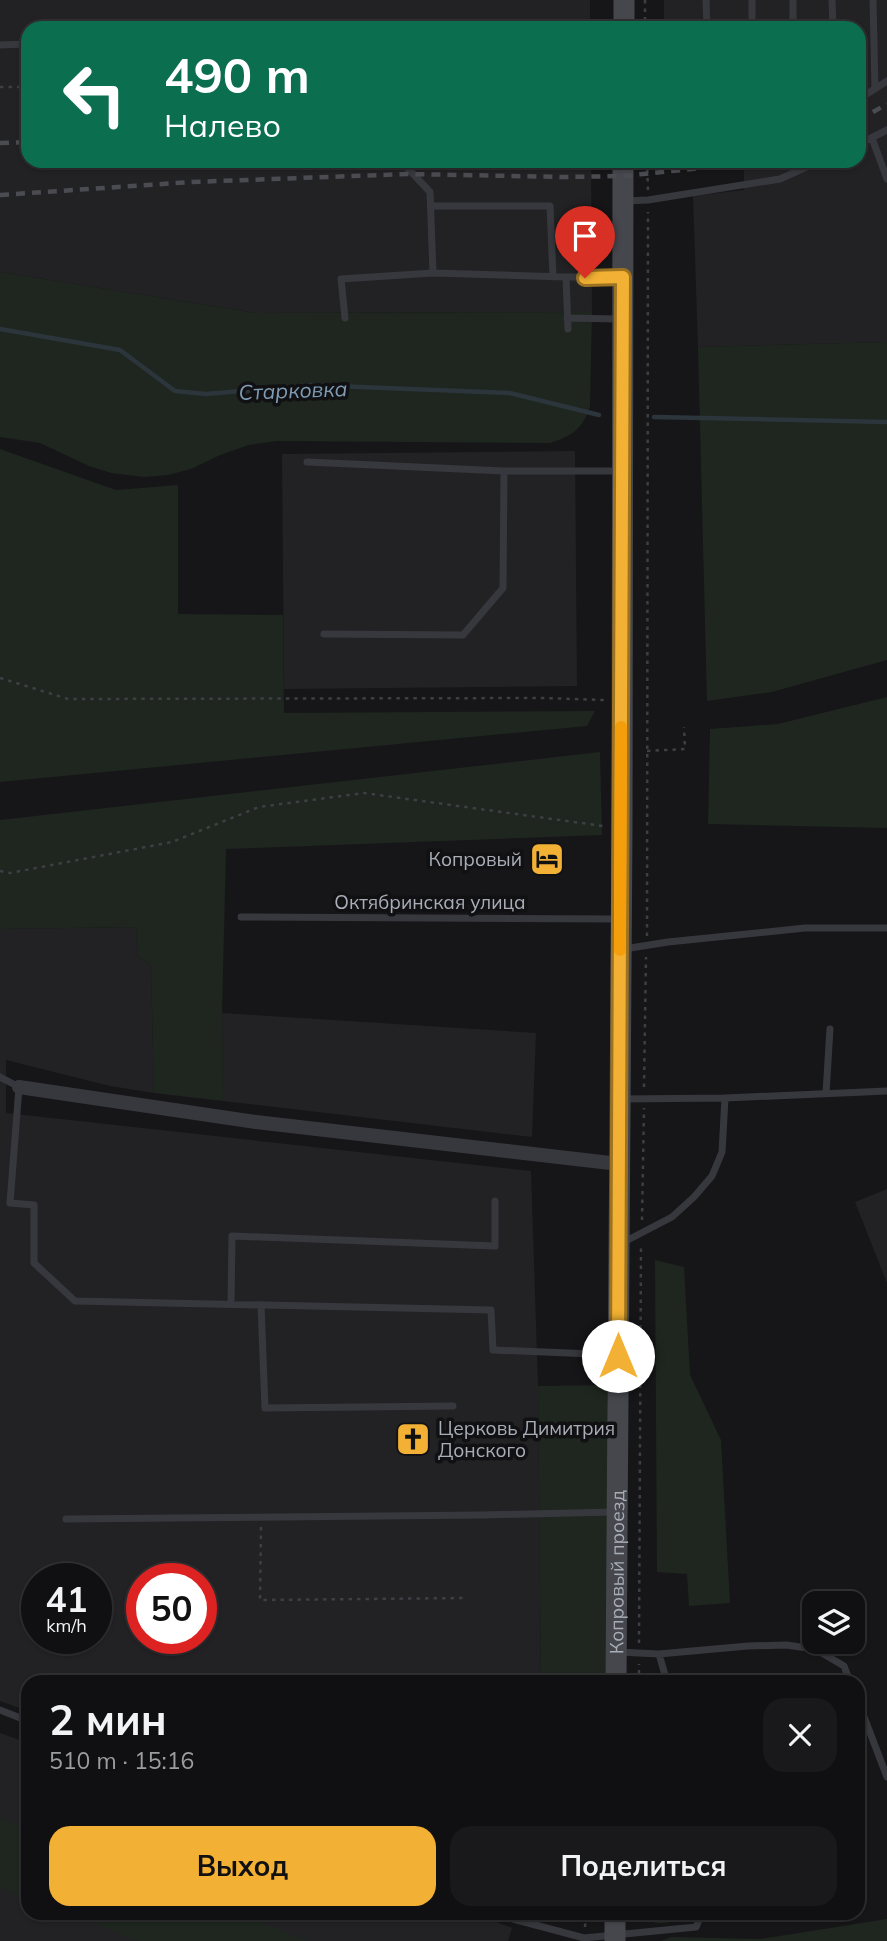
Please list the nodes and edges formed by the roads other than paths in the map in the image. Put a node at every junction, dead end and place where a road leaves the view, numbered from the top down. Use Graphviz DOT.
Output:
graph roads {
  1 [pos="624,0"];
  2 [pos="706,0"];
  3 [pos="752,0"];
  4 [pos="793,0"];
  5 [pos="832,0"];
  6 [pos="873,0"];
  7 [pos="624,21"];
  8 [pos="707,21"];
  9 [pos="752,21"];
  10 [pos="793,21"];
  11 [pos="833,21"];
  12 [pos="21,44"];
  13 [pos="0,45"];
  14 [pos="887,81"];
  15 [pos="875,89"];
  16 [pos="866,95"];
  17 [pos="887,130"];
  18 [pos="872,138"];
  19 [pos="866,141"];
  20 [pos="408,168"];
  21 [pos="623,168"];
  22 [pos="804,168"];
  23 [pos="887,180"];
  24 [pos="623,201"];
  25 [pos="431,206"];
  26 [pos="433,273"];
  27 [pos="553,277"];
  28 [pos="623,277"];
  29 [pos="566,278"];
  30 [pos="345,318"];
  31 [pos="567,318"];
  32 [pos="623,320"];
  33 [pos="568,329"];
  34 [pos="307,462"];
  35 [pos="504,471"];
  36 [pos="622,471"];
  37 [pos="324,635"];
  38 [pos="241,917"];
  39 [pos="620,919"];
  40 [pos="887,928"];
  41 [pos="620,949"];
  42 [pos="830,1029"];
  43 [pos="0,1077"];
  44 [pos="19,1087"];
  45 [pos="887,1091"];
  46 [pos="826,1093"];
  47 [pos="725,1098"];
  48 [pos="619,1099"];
  49 [pos="619,1164"];
  50 [pos="495,1202"];
  51 [pos="618,1245"];
  52 [pos="231,1304"];
  53 [pos="261,1305"];
  54 [pos="618,1356"];
  55 [pos="453,1406"];
  56 [pos="617,1512"];
  57 [pos="66,1519"];
  58 [pos="617,1652"];
  59 [pos="659,1654"];
  60 [pos="616,1675"];
  61 [pos="665,1675"];
  62 [pos="847,1675"];
  63 [pos="0,1710"];
  64 [pos="21,1718"];
  65 [pos="865,1719"];
  66 [pos="887,1777"];
  67 [pos="524,1920"];
  68 [pos="615,1920"];
  69 [pos="699,1920"];
  70 [pos="614,1939"];
  1 -- 7 [label="main road"];
  2 -- 8 [label="lane"];
  3 -- 9 [label="lane"];
  4 -- 10 [label="lane"];
  5 -- 11 [label="lane"];
  6 -- 15 [label="lane"];
  12 -- 13 [label="lane"];
  14 -- 15 [label="lane"];
  15 -- 16 [label="lane"];
  17 -- 18 [label="lane"];
  18 -- 19 [label="lane"];
  18 -- 23 [label="lane"];
  20 -- 25 [label="lane"];
  21 -- 24 [label="main road, Копровый проезд"];
  22 -- 24 [label="lane"];
  24 -- 28 [label="main road, Копровый проезд"];
  25 -- 26 [label="lane"];
  25 -- 27 [label="lane"];
  26 -- 27 [label="lane"];
  26 -- 30 [label="lane"];
  27 -- 29 [label="lane"];
  28 -- 29 [label="lane"];
  28 -- 32 [label="main road, Копровый проезд"];
  29 -- 31 [label="lane"];
  31 -- 32 [label="lane"];
  31 -- 33 [label="lane"];
  32 -- 36 [label="main road, Копровый проезд"];
  34 -- 35 [label="lane"];
  35 -- 36 [label="lane"];
  35 -- 37 [label="lane"];
  36 -- 39 [label="main road, Копровый проезд"];
  38 -- 39 [label="lane, Октябринская улица"];
  39 -- 41 [label="main road, Копровый проезд"];
  40 -- 41 [label="lane"];
  41 -- 48 [label="main road, Копровый проезд"];
  42 -- 46 [label="lane"];
  43 -- 44 [label="lane"];
  44 -- 49 [label="street"];
  44 -- 52 [label="lane"];
  45 -- 46 [label="lane"];
  46 -- 47 [label="lane"];
  47 -- 48 [label="lane"];
  47 -- 51 [label="lane"];
  48 -- 49 [label="main road, Копровый проезд"];
  49 -- 51 [label="main road, Копровый проезд"];
  50 -- 52 [label="lane"];
  51 -- 54 [label="main road, Копровый проезд"];
  52 -- 53 [label="lane"];
  53 -- 54 [label="lane"];
  53 -- 55 [label="lane"];
  54 -- 56 [label="main road, Копровый проезд"];
  56 -- 57 [label="lane"];
  56 -- 58 [label="main road, Копровый проезд"];
  58 -- 59 [label="lane"];
  58 -- 60 [label="main road, Копровый проезд"];
  59 -- 61 [label="lane"];
  59 -- 62 [label="lane"];
  63 -- 64 [label="lane"];
  65 -- 66 [label="lane"];
  67 -- 70 [label="lane"];
  68 -- 70 [label="main road"];
  69 -- 70 [label="lane"];
}
